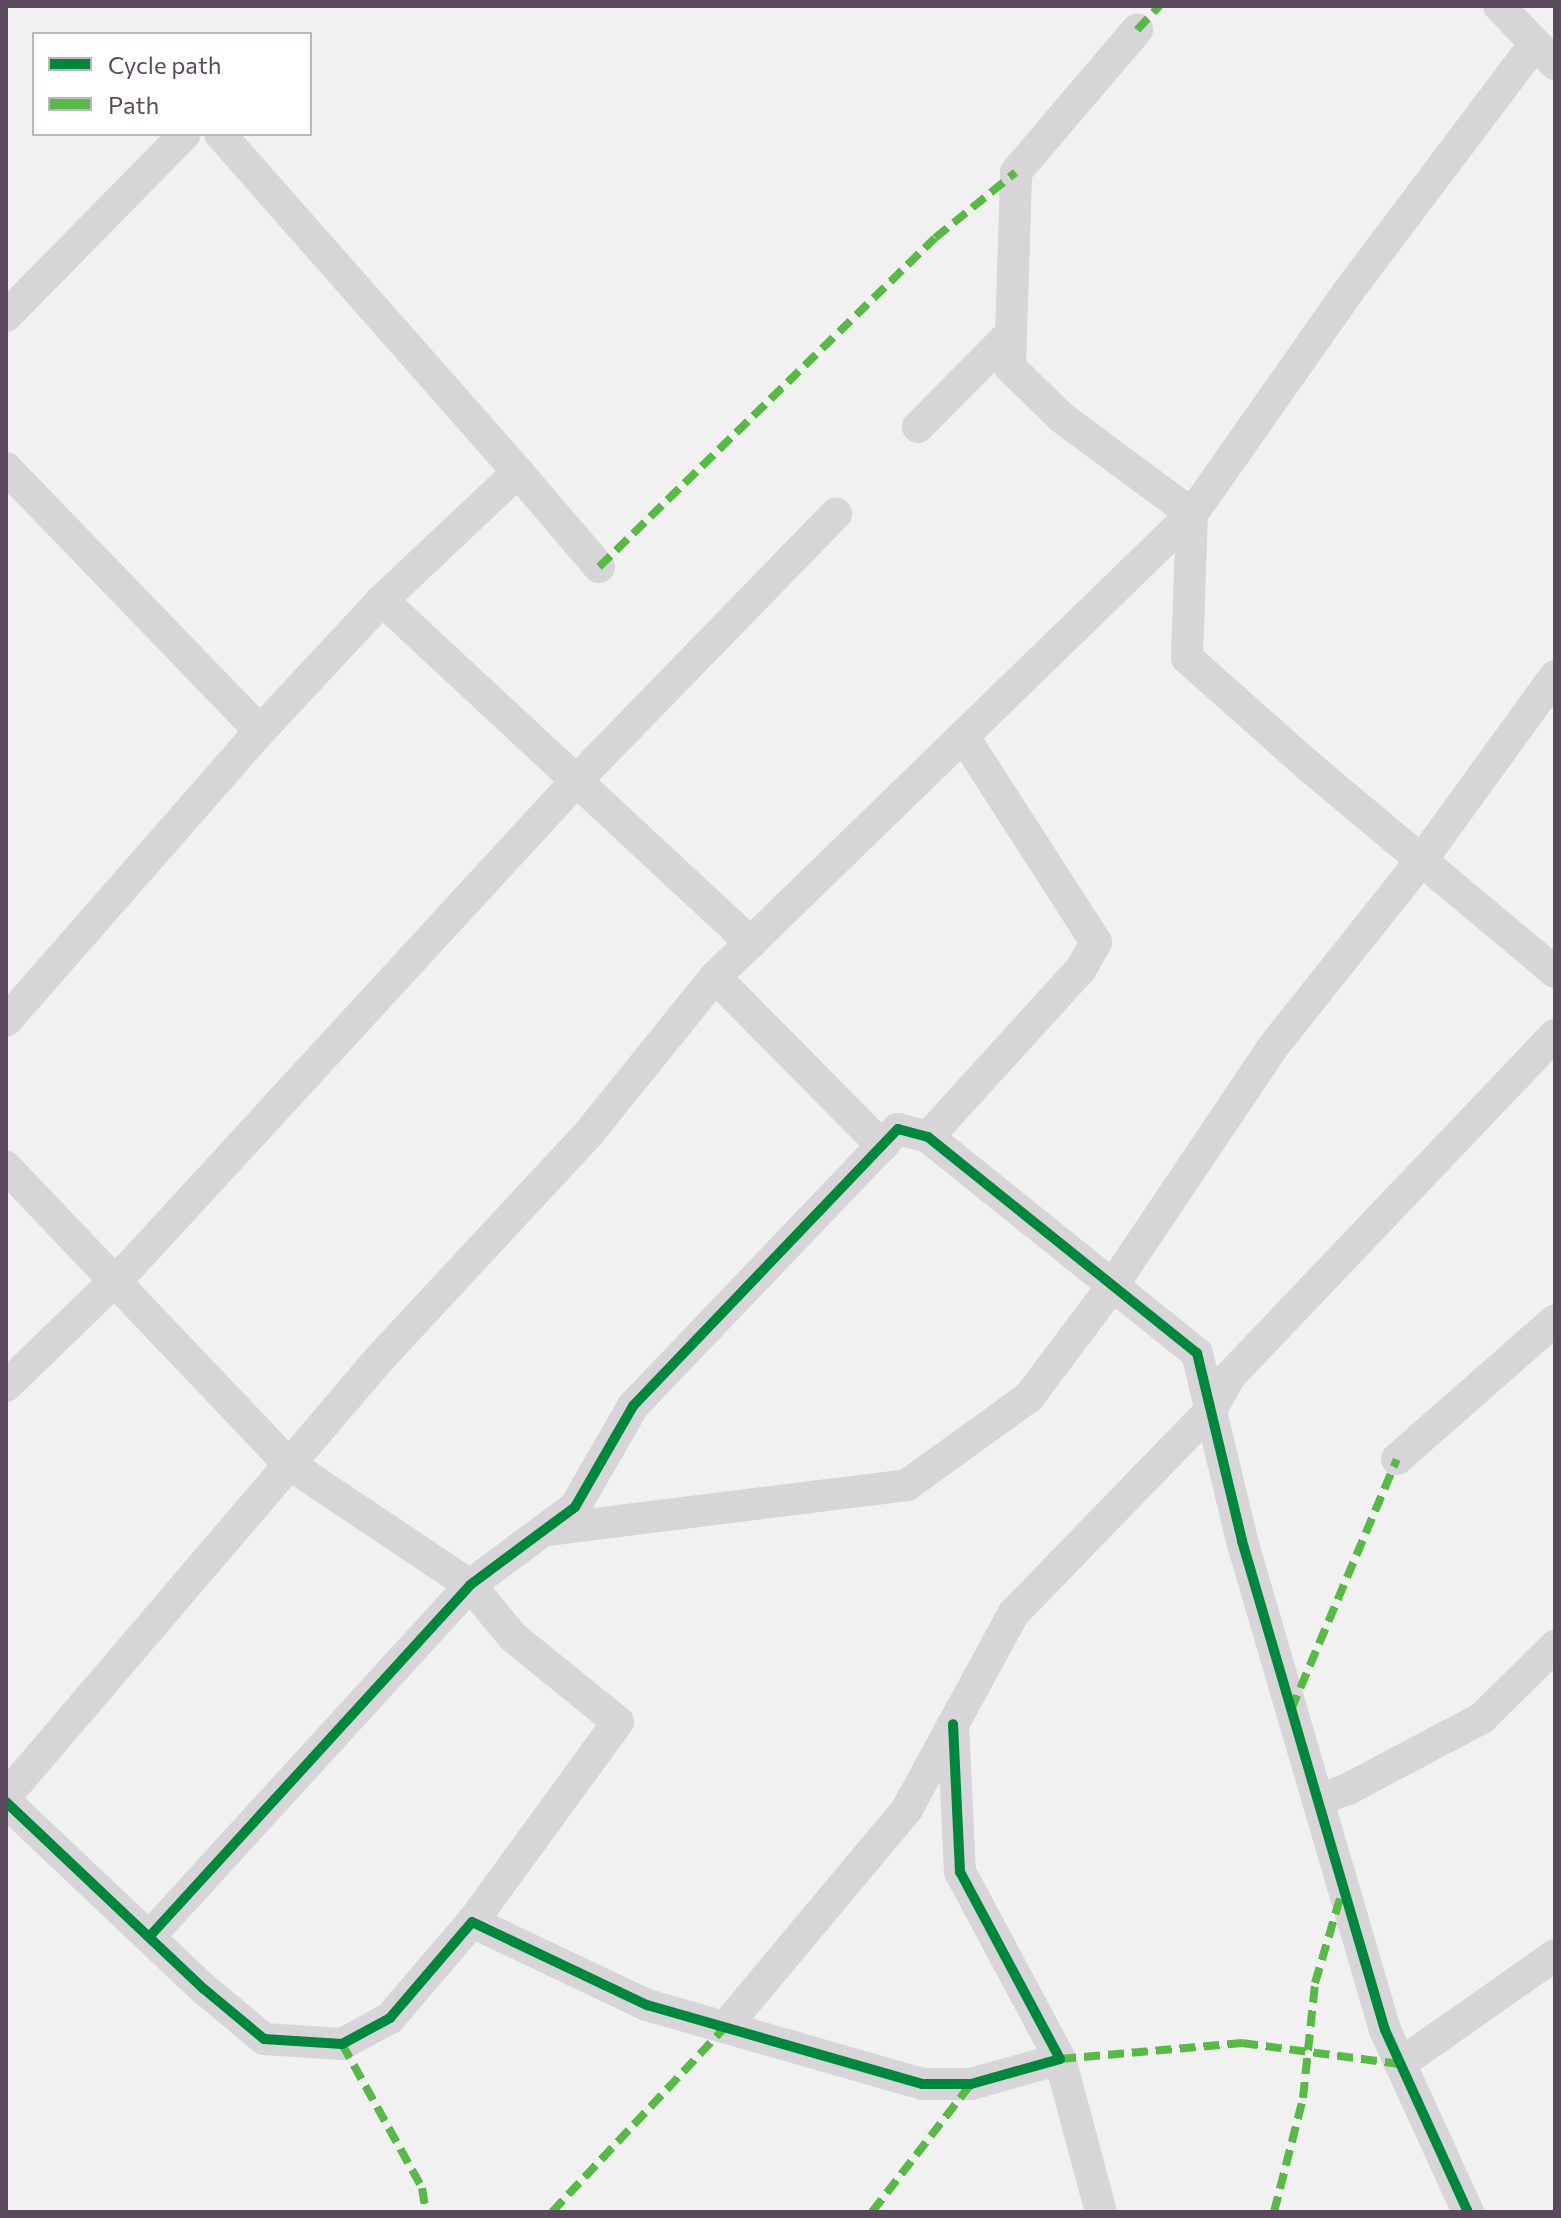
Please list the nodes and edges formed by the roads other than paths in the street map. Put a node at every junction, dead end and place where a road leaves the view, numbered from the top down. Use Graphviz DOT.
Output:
graph roads {
  1 [pos="1499,6"];
  2 [pos="1137,30"];
  3 [pos="1544,54"];
  4 [pos="183,136"];
  5 [pos="222,136"];
  6 [pos="6,316"];
  7 [pos="1011,333"];
  8 [pos="918,427"];
  9 [pos="6,468"];
  10 [pos="518,472"];
  11 [pos="836,514"];
  12 [pos="1192,514"];
  13 [pos="599,567"];
  14 [pos="382,600"];
  15 [pos="1555,676"];
  16 [pos="260,731"];
  17 [pos="963,736"];
  18 [pos="576,781"];
  19 [pos="1421,861"];
  20 [pos="751,943"];
  21 [pos="1555,972"];
  22 [pos="715,977"];
  23 [pos="6,1021"];
  24 [pos="1555,1035"];
  25 [pos="928,1137"];
  26 [pos="882,1146"];
  27 [pos="6,1167"];
  28 [pos="114,1281"];
  29 [pos="1113,1285"];
  30 [pos="1555,1320"];
  31 [pos="6,1386"];
  32 [pos="1211,1410"];
  33 [pos="1397,1459"];
  34 [pos="289,1464"];
  35 [pos="543,1531"];
  36 [pos="470,1585"];
  37 [pos="1555,1646"];
  38 [pos="953,1724"];
  39 [pos="6,1799"];
  40 [pos="1318,1800"];
  41 [pos="472,1922"];
  42 [pos="149,1937"];
  43 [pos="1555,1955"];
  44 [pos="725,2027"];
  45 [pos="1060,2059"];
  46 [pos="1400,2064"];
  47 [pos="1101,2212"];
  48 [pos="1468,2212"];
  1 -- 3 [label="street"];
  2 -- 7 [label="street"];
  3 -- 12 [label="street"];
  4 -- 6 [label="street"];
  5 -- 10 [label="street"];
  7 -- 8 [label="street"];
  7 -- 12 [label="street"];
  9 -- 16 [label="street"];
  10 -- 13 [label="street"];
  10 -- 14 [label="street"];
  11 -- 18 [label="street"];
  12 -- 17 [label="street"];
  12 -- 19 [label="street"];
  14 -- 16 [label="street"];
  14 -- 18 [label="street"];
  15 -- 19 [label="street"];
  16 -- 23 [label="street"];
  17 -- 20 [label="street"];
  17 -- 25 [label="street"];
  18 -- 20 [label="street"];
  18 -- 28 [label="street"];
  19 -- 21 [label="street"];
  19 -- 29 [label="street"];
  20 -- 22 [label="street"];
  22 -- 26 [label="street"];
  22 -- 34 [label="street"];
  24 -- 32 [label="street"];
  25 -- 26 [label="street"];
  25 -- 29 [label="street"];
  26 -- 35 [label="street"];
  27 -- 28 [label="street"];
  28 -- 31 [label="street"];
  28 -- 34 [label="street"];
  29 -- 32 [label="street"];
  29 -- 35 [label="street"];
  30 -- 33 [label="street"];
  32 -- 38 [label="street"];
  32 -- 40 [label="street"];
  34 -- 36 [label="street"];
  34 -- 39 [label="street"];
  35 -- 36 [label="street"];
  36 -- 41 [label="street"];
  36 -- 42 [label="street"];
  37 -- 40 [label="street"];
  38 -- 44 [label="street"];
  38 -- 45 [label="street"];
  39 -- 42 [label="street"];
  40 -- 46 [label="street"];
  41 -- 42 [label="street"];
  41 -- 44 [label="street"];
  43 -- 46 [label="street"];
  44 -- 45 [label="street"];
  45 -- 47 [label="street"];
  46 -- 48 [label="street"];
}
